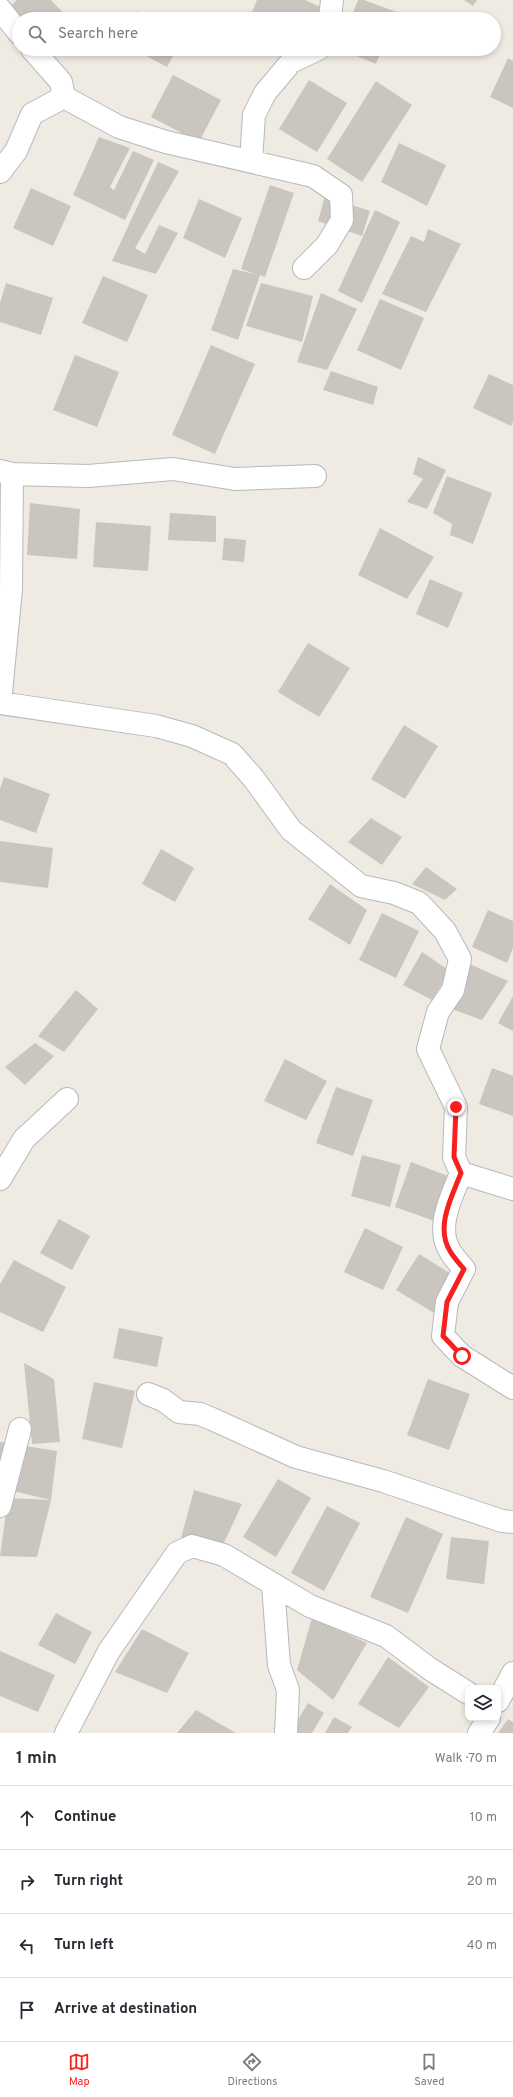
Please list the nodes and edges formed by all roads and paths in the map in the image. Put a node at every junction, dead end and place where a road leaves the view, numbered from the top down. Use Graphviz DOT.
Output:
graph roads {
  1 [pos="332,0"];
  2 [pos="0,9"];
  3 [pos="331,12"];
  4 [pos="12,24"];
  5 [pos="38,56"];
  6 [pos="303,56"];
  7 [pos="64,97"];
  8 [pos="252,161"];
  9 [pos="0,172"];
  10 [pos="304,268"];
  11 [pos="6,473"];
  12 [pos="315,476"];
  13 [pos="0,703"];
  14 [pos="68,1099"];
  15 [pos="461,1173"];
  16 [pos="0,1179"];
  17 [pos="513,1189"];
  18 [pos="513,1388"];
  19 [pos="148,1394"];
  20 [pos="20,1429"];
  21 [pos="0,1506"];
  22 [pos="513,1522"];
  23 [pos="273,1585"];
  24 [pos="513,1673"];
  25 [pos="465,1691"];
  26 [pos="501,1695"];
  27 [pos="66,1733"];
  28 [pos="286,1733"];
  1 -- 3 [label="street"];
  2 -- 4 [label="street"];
  5 -- 7 [label="street"];
  6 -- 8 [label="street"];
  7 -- 8 [label="street"];
  7 -- 9 [label="street"];
  8 -- 10 [label="street"];
  11 -- 12 [label="street"];
  11 -- 13 [label="street"];
  13 -- 15 [label="street"];
  14 -- 16 [label="street"];
  15 -- 17 [label="street"];
  15 -- 18 [label="street"];
  19 -- 22 [label="street"];
  20 -- 21 [label="street"];
  23 -- 25 [label="street"];
  23 -- 27 [label="street"];
  23 -- 28 [label="street"];
  24 -- 26 [label="street"];
}
